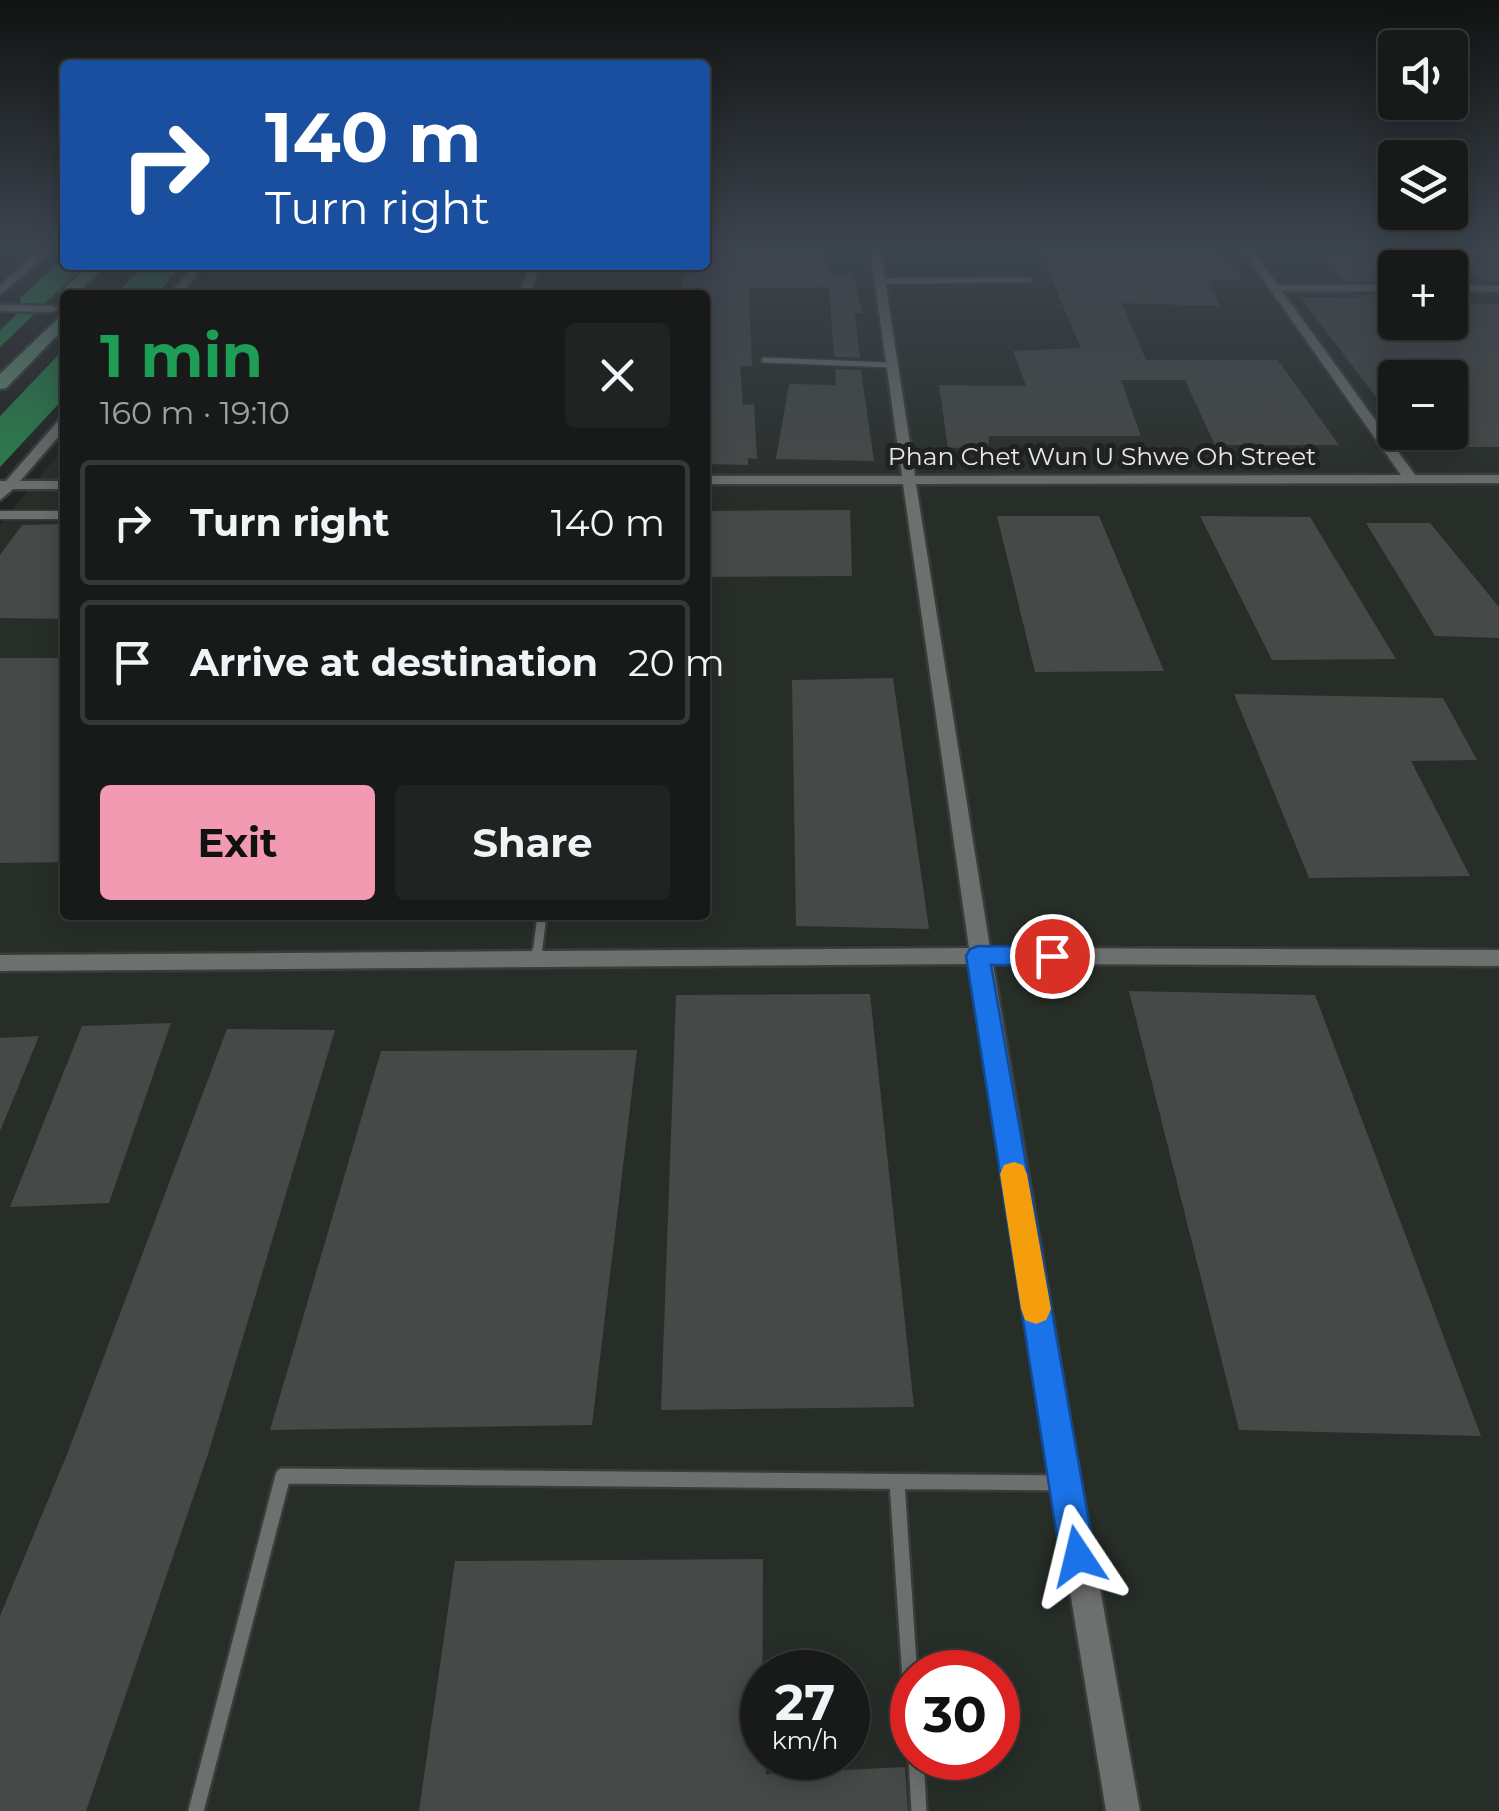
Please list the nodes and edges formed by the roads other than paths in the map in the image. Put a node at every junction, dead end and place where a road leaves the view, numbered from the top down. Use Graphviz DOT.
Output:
graph roads {
  1 [pos="30,333"];
  2 [pos="38,333"];
  3 [pos="886,333"];
  4 [pos="1307,333"];
  5 [pos="764,360"];
  6 [pos="0,361"];
  7 [pos="890,365"];
  8 [pos="0,384"];
  9 [pos="60,426"];
  10 [pos="908,479"];
  11 [pos="1412,479"];
  12 [pos="1499,479"];
  13 [pos="710,480"];
  14 [pos="60,485"];
  15 [pos="3,489"];
  16 [pos="60,514"];
  17 [pos="0,515"];
  18 [pos="541,920"];
  19 [pos="978,956"];
  20 [pos="1499,958"];
  21 [pos="536,959"];
  22 [pos="0,963"];
  23 [pos="897,1482"];
  24 [pos="1064,1484"];
  25 [pos="908,1650"];
  26 [pos="917,1780"];
  27 [pos="196,1811"];
  28 [pos="919,1811"];
  29 [pos="1124,1811"];
  1 -- 6 [label="main road"];
  2 -- 8 [label="main road"];
  3 -- 7 [label="street"];
  4 -- 11 [label="street"];
  5 -- 7 [label="lane"];
  7 -- 10 [label="street"];
  9 -- 15 [label="street"];
  10 -- 11 [label="street, Phan Chet Wun U Shwe Oh Street"];
  10 -- 13 [label="street, Phan Chet Wun U Shwe Oh Street"];
  10 -- 19 [label="street"];
  11 -- 12 [label="street, Phan Chet Wun U Shwe Oh Street"];
  14 -- 15 [label="street"];
  16 -- 17 [label="lane"];
  18 -- 21 [label="lane"];
  19 -- 20 [label="street"];
  19 -- 21 [label="street"];
  19 -- 24 [label="street"];
  21 -- 22 [label="street"];
  23 -- 24 [label="lane"];
  23 -- 25 [label="lane"];
  23 -- 27 [label="lane"];
  24 -- 29 [label="street"];
  26 -- 28 [label="lane"];
}
